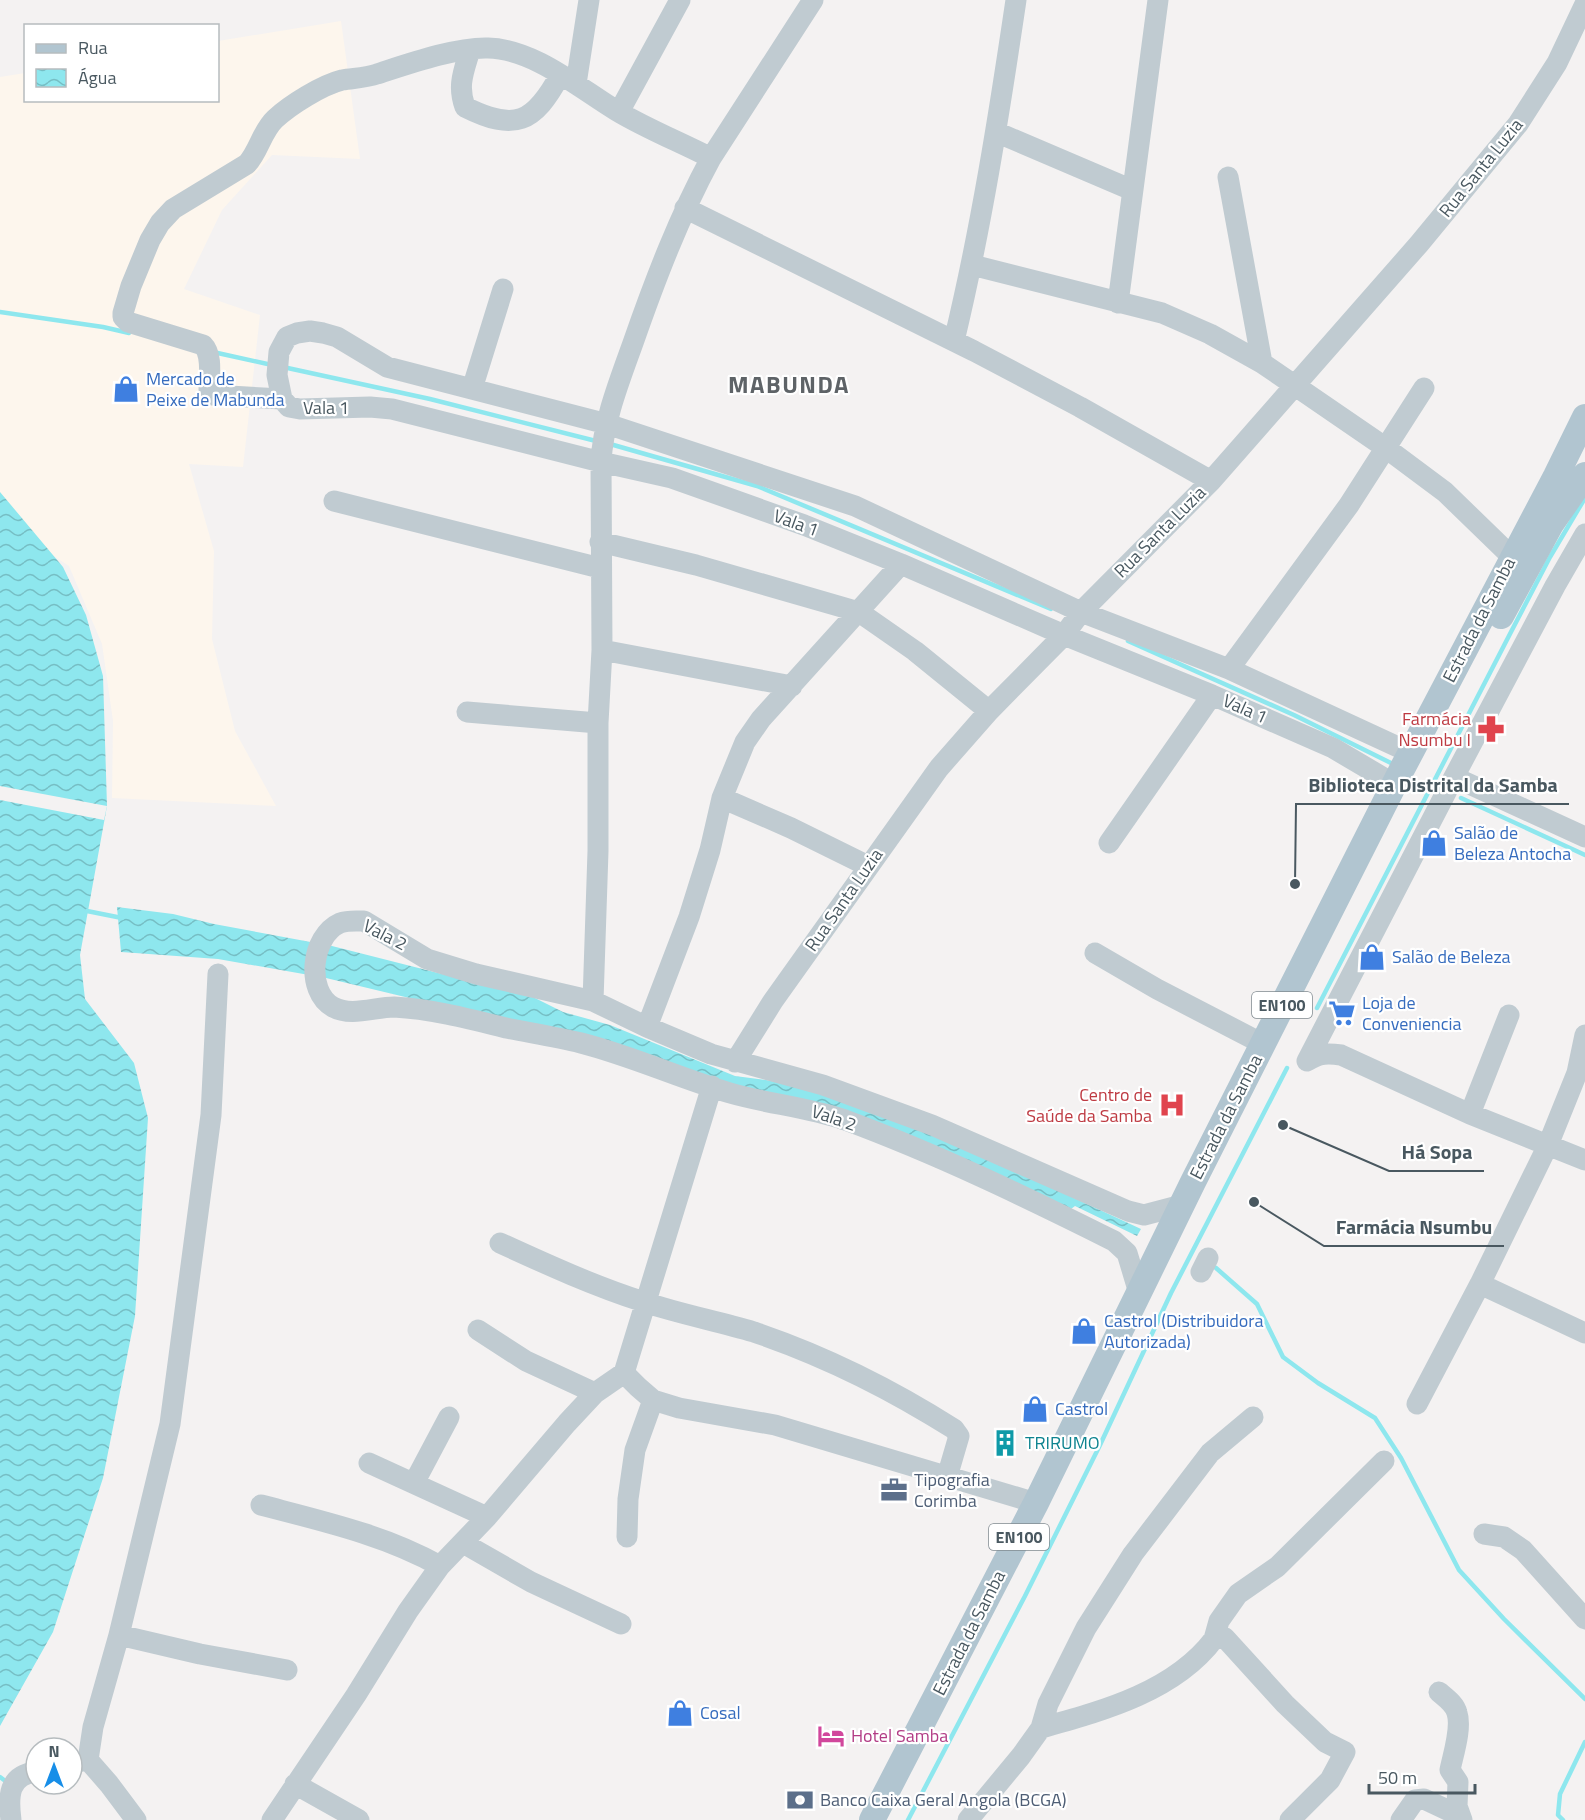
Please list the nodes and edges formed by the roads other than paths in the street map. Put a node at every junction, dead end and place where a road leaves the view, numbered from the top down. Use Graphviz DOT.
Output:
graph roads {
  1 [pos="589,0"];
  2 [pos="680,0"];
  3 [pos="813,0"];
  4 [pos="1016,0"];
  5 [pos="1158,0"];
  6 [pos="1585,4"];
  7 [pos="470,50"];
  8 [pos="568,80"];
  9 [pos="619,112"];
  10 [pos="996,132"];
  11 [pos="711,158"];
  12 [pos="1228,177"];
  13 [pos="1132,190"];
  14 [pos="686,208"];
  15 [pos="972,266"];
  16 [pos="503,290"];
  17 [pos="1118,303"];
  18 [pos="954,341"];
  19 [pos="1262,363"];
  20 [pos="1294,384"];
  21 [pos="1424,388"];
  22 [pos="472,389"];
  23 [pos="282,399"];
  24 [pos="1585,417"];
  25 [pos="604,443"];
  26 [pos="1386,448"];
  27 [pos="1585,475"];
  28 [pos="1211,481"];
  29 [pos="334,501"];
  30 [pos="1585,534"];
  31 [pos="600,542"];
  32 [pos="1512,558"];
  33 [pos="901,564"];
  34 [pos="600,568"];
  35 [pos="859,612"];
  36 [pos="1072,624"];
  37 [pos="602,650"];
  38 [pos="1229,669"];
  39 [pos="792,686"];
  40 [pos="1212,695"];
  41 [pos="989,711"];
  42 [pos="467,712"];
  43 [pos="598,723"];
  44 [pos="1411,753"];
  45 [pos="1394,784"];
  46 [pos="1449,787"];
  47 [pos="722,798"];
  48 [pos="1585,837"];
  49 [pos="1108,843"];
  50 [pos="868,866"];
  51 [pos="1095,953"];
  52 [pos="218,974"];
  53 [pos="593,1000"];
  54 [pos="1509,1015"];
  55 [pos="1330,1017"];
  56 [pos="647,1027"];
  57 [pos="1585,1035"];
  58 [pos="1263,1044"];
  59 [pos="1341,1055"];
  60 [pos="735,1062"];
  61 [pos="712,1086"];
  62 [pos="1470,1114"];
  63 [pos="1548,1145"];
  64 [pos="1585,1160"];
  65 [pos="1182,1205"];
  66 [pos="501,1243"];
  67 [pos="1480,1284"];
  68 [pos="1139,1293"];
  69 [pos="645,1302"];
  70 [pos="478,1330"];
  71 [pos="1585,1333"];
  72 [pos="624,1373"];
  73 [pos="595,1393"];
  74 [pos="653,1400"];
  75 [pos="1417,1404"];
  76 [pos="449,1417"];
  77 [pos="1253,1417"];
  78 [pos="1384,1461"];
  79 [pos="369,1462"];
  80 [pos="947,1477"];
  81 [pos="414,1483"];
  82 [pos="1036,1503"];
  83 [pos="261,1505"];
  84 [pos="487,1517"];
  85 [pos="1484,1534"];
  86 [pos="627,1537"];
  87 [pos="463,1542"];
  88 [pos="440,1566"];
  89 [pos="1585,1619"];
  90 [pos="621,1624"];
  91 [pos="119,1635"];
  92 [pos="1214,1639"];
  93 [pos="287,1670"];
  94 [pos="1439,1692"];
  95 [pos="1041,1728"];
  96 [pos="84,1751"];
  97 [pos="84,1765"];
  98 [pos="24,1779"];
  99 [pos="295,1784"];
  100 [pos="1461,1818"];
  101 [pos="11,1820"];
  102 [pos="136,1820"];
  103 [pos="272,1820"];
  104 [pos="359,1820"];
  105 [pos="872,1820"];
  106 [pos="890,1820"];
  107 [pos="968,1820"];
  108 [pos="1290,1820"];
  109 [pos="1401,1820"];
  1 -- 8 [label="street"];
  2 -- 9 [label="street"];
  3 -- 11 [label="street"];
  4 -- 10 [label="street"];
  5 -- 13 [label="street"];
  6 -- 20 [label="street, Rua Santa Luzia"];
  7 -- 8 [label="street"];
  7 -- 8 [label="street"];
  7 -- 23 [label="street"];
  8 -- 9 [label="street"];
  9 -- 11 [label="street"];
  10 -- 13 [label="street"];
  10 -- 15 [label="street"];
  11 -- 14 [label="street"];
  12 -- 19 [label="street"];
  13 -- 17 [label="street"];
  14 -- 18 [label="street"];
  14 -- 25 [label="street"];
  15 -- 17 [label="street"];
  15 -- 18 [label="street"];
  16 -- 22 [label="street"];
  17 -- 19 [label="street"];
  18 -- 28 [label="street"];
  19 -- 20 [label="street"];
  20 -- 26 [label="street"];
  20 -- 28 [label="street, Rua Santa Luzia"];
  21 -- 26 [label="street"];
  22 -- 23 [label="street, Vala 1"];
  22 -- 25 [label="street, Vala 1"];
  23 -- 25 [label="street, Vala 1"];
  24 -- 32 [label="main road, Estrada da Samba / EN100"];
  25 -- 31 [label="street"];
  25 -- 33 [label="street, Vala 1"];
  25 -- 36 [label="street, Vala 1"];
  26 -- 32 [label="street"];
  26 -- 38 [label="street"];
  27 -- 106 [label="main road, Estrada da Samba / EN100"];
  28 -- 36 [label="street, Rua Santa Luzia"];
  29 -- 34 [label="street"];
  30 -- 46 [label="street"];
  31 -- 34 [label="street"];
  31 -- 35 [label="street"];
  32 -- 44 [label="main road, Estrada da Samba / EN100"];
  33 -- 35 [label="street"];
  33 -- 36 [label="street, Vala 1"];
  34 -- 37 [label="street"];
  35 -- 39 [label="street"];
  35 -- 41 [label="street"];
  36 -- 38 [label="street, Vala 1"];
  36 -- 40 [label="street, Vala 1"];
  36 -- 41 [label="street, Rua Santa Luzia"];
  37 -- 39 [label="street"];
  37 -- 43 [label="street"];
  38 -- 44 [label="street, Vala 1"];
  39 -- 47 [label="street"];
  40 -- 45 [label="street, Vala 1"];
  40 -- 49 [label="street"];
  41 -- 50 [label="street, Rua Santa Luzia"];
  42 -- 43 [label="street"];
  43 -- 53 [label="street"];
  44 -- 45 [label="main road, Estrada da Samba / EN100"];
  45 -- 58 [label="main road, Estrada da Samba / EN100"];
  46 -- 48 [label="street"];
  46 -- 55 [label="street"];
  47 -- 50 [label="street"];
  47 -- 56 [label="street"];
  50 -- 60 [label="street, Rua Santa Luzia"];
  51 -- 58 [label="street"];
  52 -- 91 [label="street"];
  53 -- 56 [label="street, Vala 2"];
  53 -- 61 [label="street, Vala 2"];
  54 -- 62 [label="street"];
  55 -- 59 [label="street"];
  55 -- 59 [label="street"];
  56 -- 60 [label="street, Vala 2"];
  57 -- 63 [label="street"];
  58 -- 65 [label="main road, Estrada da Samba / EN100"];
  59 -- 62 [label="street"];
  60 -- 65 [label="street, Vala 2"];
  61 -- 68 [label="street, Vala 2"];
  61 -- 69 [label="street"];
  62 -- 63 [label="street"];
  63 -- 64 [label="street"];
  63 -- 67 [label="street"];
  65 -- 68 [label="main road, Estrada da Samba / EN100"];
  66 -- 69 [label="street"];
  67 -- 71 [label="street"];
  67 -- 75 [label="street"];
  68 -- 82 [label="main road, Estrada da Samba / EN100"];
  69 -- 72 [label="street"];
  69 -- 80 [label="street"];
  70 -- 73 [label="street"];
  72 -- 73 [label="street"];
  72 -- 74 [label="street"];
  73 -- 84 [label="street"];
  74 -- 80 [label="street"];
  74 -- 86 [label="street"];
  76 -- 81 [label="street"];
  77 -- 95 [label="street"];
  78 -- 92 [label="street"];
  79 -- 81 [label="street"];
  80 -- 82 [label="street"];
  81 -- 84 [label="street"];
  82 -- 105 [label="main road, Estrada da Samba / EN100"];
  83 -- 88 [label="street"];
  84 -- 87 [label="street"];
  85 -- 89 [label="street"];
  87 -- 88 [label="street"];
  87 -- 90 [label="street"];
  88 -- 99 [label="street"];
  91 -- 93 [label="street"];
  91 -- 96 [label="street"];
  92 -- 95 [label="street"];
  92 -- 108 [label="street"];
  94 -- 100 [label="street"];
  95 -- 107 [label="street"];
  97 -- 102 [label="street"];
  98 -- 101 [label="street"];
  99 -- 103 [label="street"];
  99 -- 104 [label="street"];
  100 -- 109 [label="street"];
}
